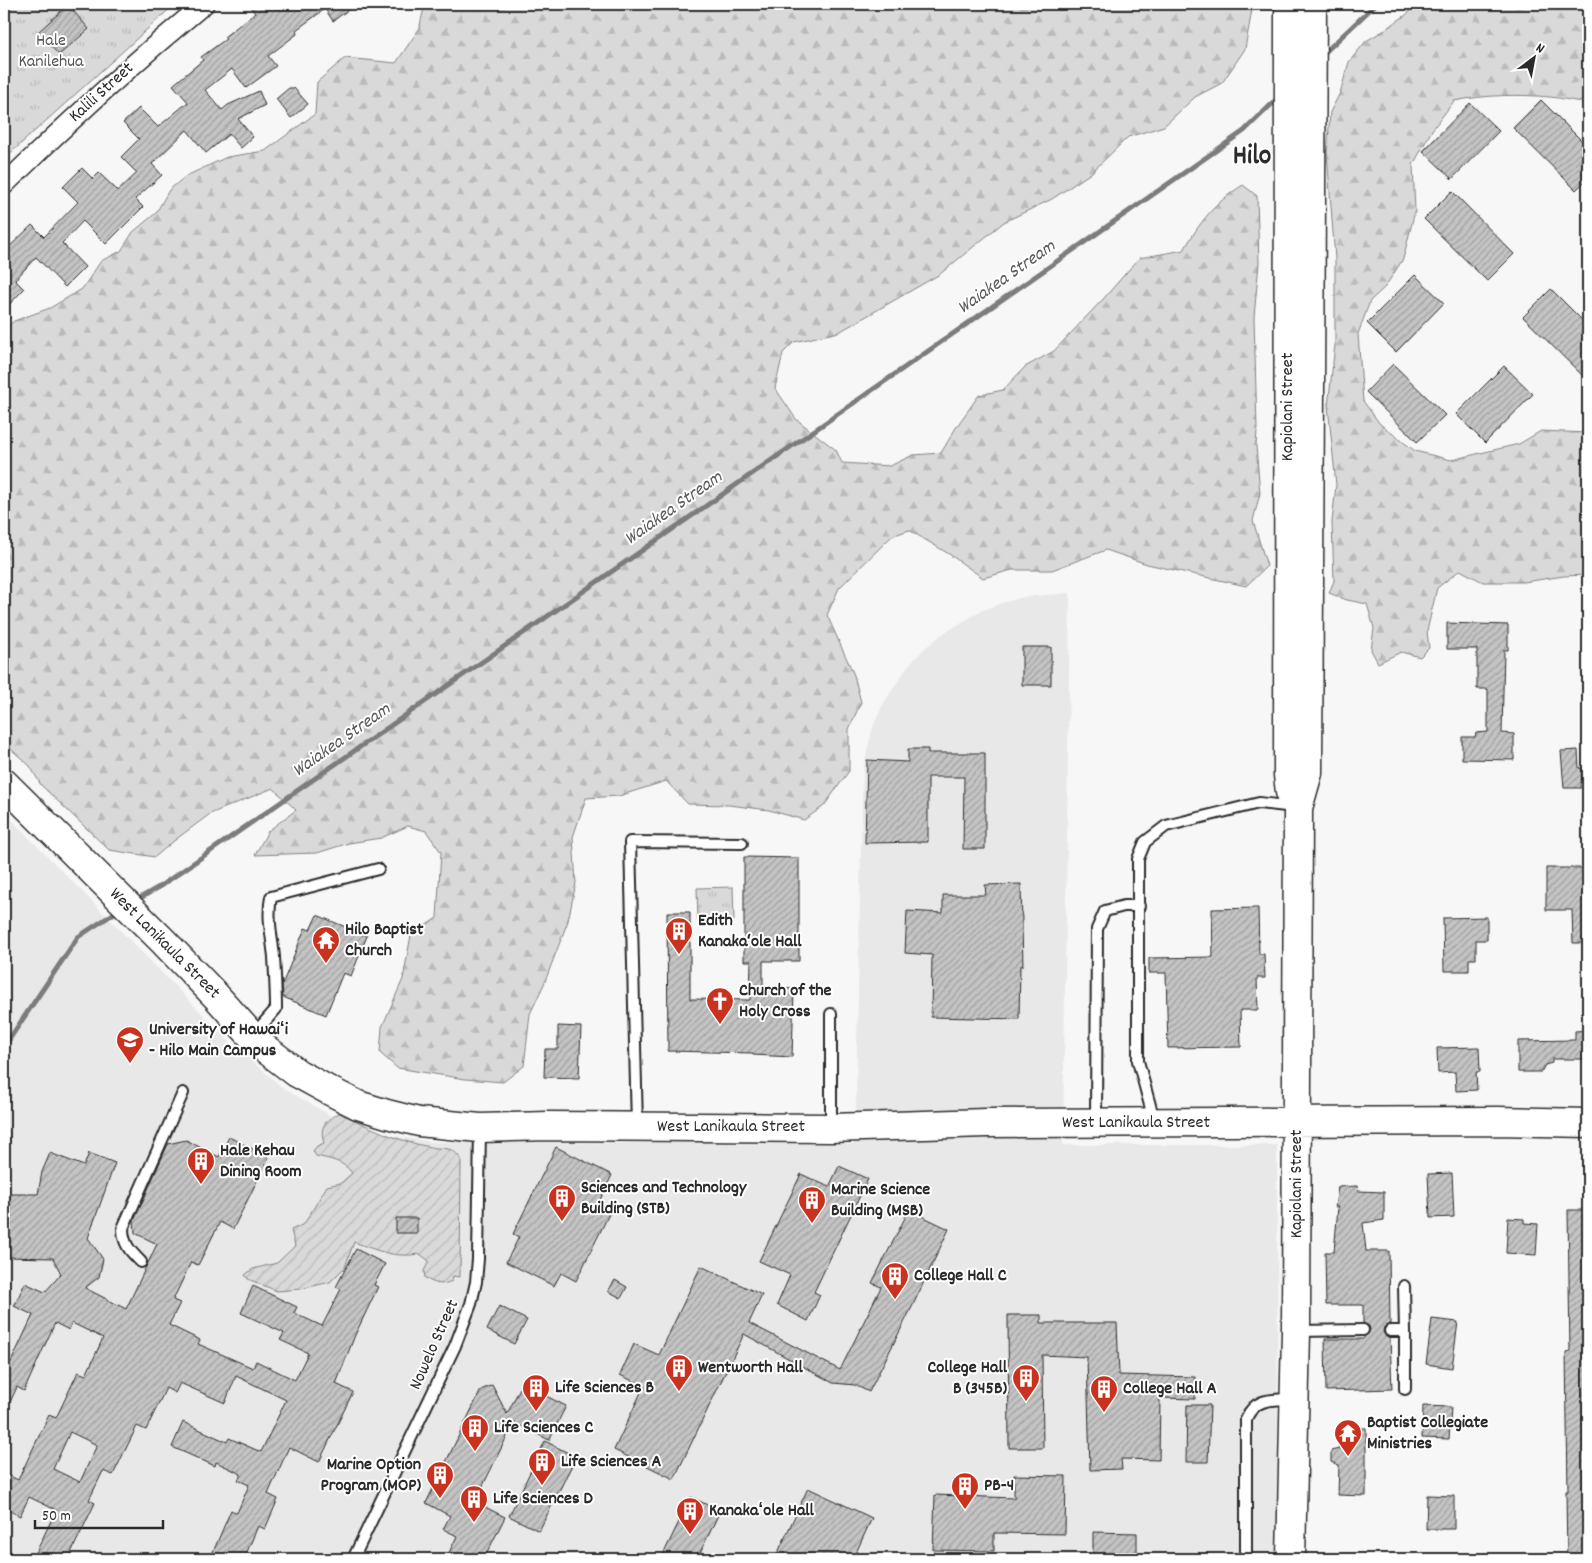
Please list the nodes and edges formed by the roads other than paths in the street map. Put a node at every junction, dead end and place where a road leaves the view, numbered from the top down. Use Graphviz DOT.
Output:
graph roads {
  1 [pos="204,4"];
  2 [pos="1289,4"];
  3 [pos="1312,4"];
  4 [pos="4,185"];
  5 [pos="4,783"];
  6 [pos="1298,808"];
  7 [pos="742,843"];
  8 [pos="378,868"];
  9 [pos="1139,906"];
  10 [pos="831,1014"];
  11 [pos="259,1044"];
  12 [pos="183,1093"];
  13 [pos="1297,1122"];
  14 [pos="1096,1123"];
  15 [pos="1155,1123"];
  16 [pos="1588,1123"];
  17 [pos="637,1127"];
  18 [pos="480,1128"];
  19 [pos="831,1128"];
  20 [pos="141,1262"];
  21 [pos="1404,1286"];
  22 [pos="1363,1330"];
  23 [pos="1296,1331"];
  24 [pos="1390,1331"];
  25 [pos="1405,1331"];
  26 [pos="1405,1389"];
  27 [pos="1294,1399"];
  28 [pos="353,1559"];
  29 [pos="1246,1559"];
  30 [pos="1291,1559"];
  1 -- 4 [label="street, Kalili Street"];
  2 -- 6 [label="street, Kapiolani Street"];
  3 -- 6 [label="street, Kapiolani Street"];
  5 -- 11 [label="street, West Lanikaula Street"];
  6 -- 9 [label="lane"];
  6 -- 13 [label="street, Kapiolani Street"];
  7 -- 17 [label="lane"];
  8 -- 11 [label="lane"];
  9 -- 14 [label="lane"];
  9 -- 15 [label="lane"];
  10 -- 19 [label="lane"];
  11 -- 18 [label="street, West Lanikaula Street"];
  12 -- 20 [label="lane"];
  13 -- 15 [label="street, West Lanikaula Street"];
  13 -- 16 [label="street, West Lanikaula Street"];
  13 -- 23 [label="street, Kapiolani Street"];
  14 -- 15 [label="street, West Lanikaula Street"];
  14 -- 19 [label="street, West Lanikaula Street"];
  17 -- 18 [label="street, West Lanikaula Street"];
  17 -- 19 [label="street, West Lanikaula Street"];
  18 -- 28 [label="lane, Nowelo Street"];
  21 -- 25 [label="lane"];
  22 -- 23 [label="lane"];
  23 -- 27 [label="street, Kapiolani Street"];
  24 -- 25 [label="lane"];
  25 -- 26 [label="lane"];
  27 -- 29 [label="lane"];
  27 -- 30 [label="street, Kapiolani Street"];
}
